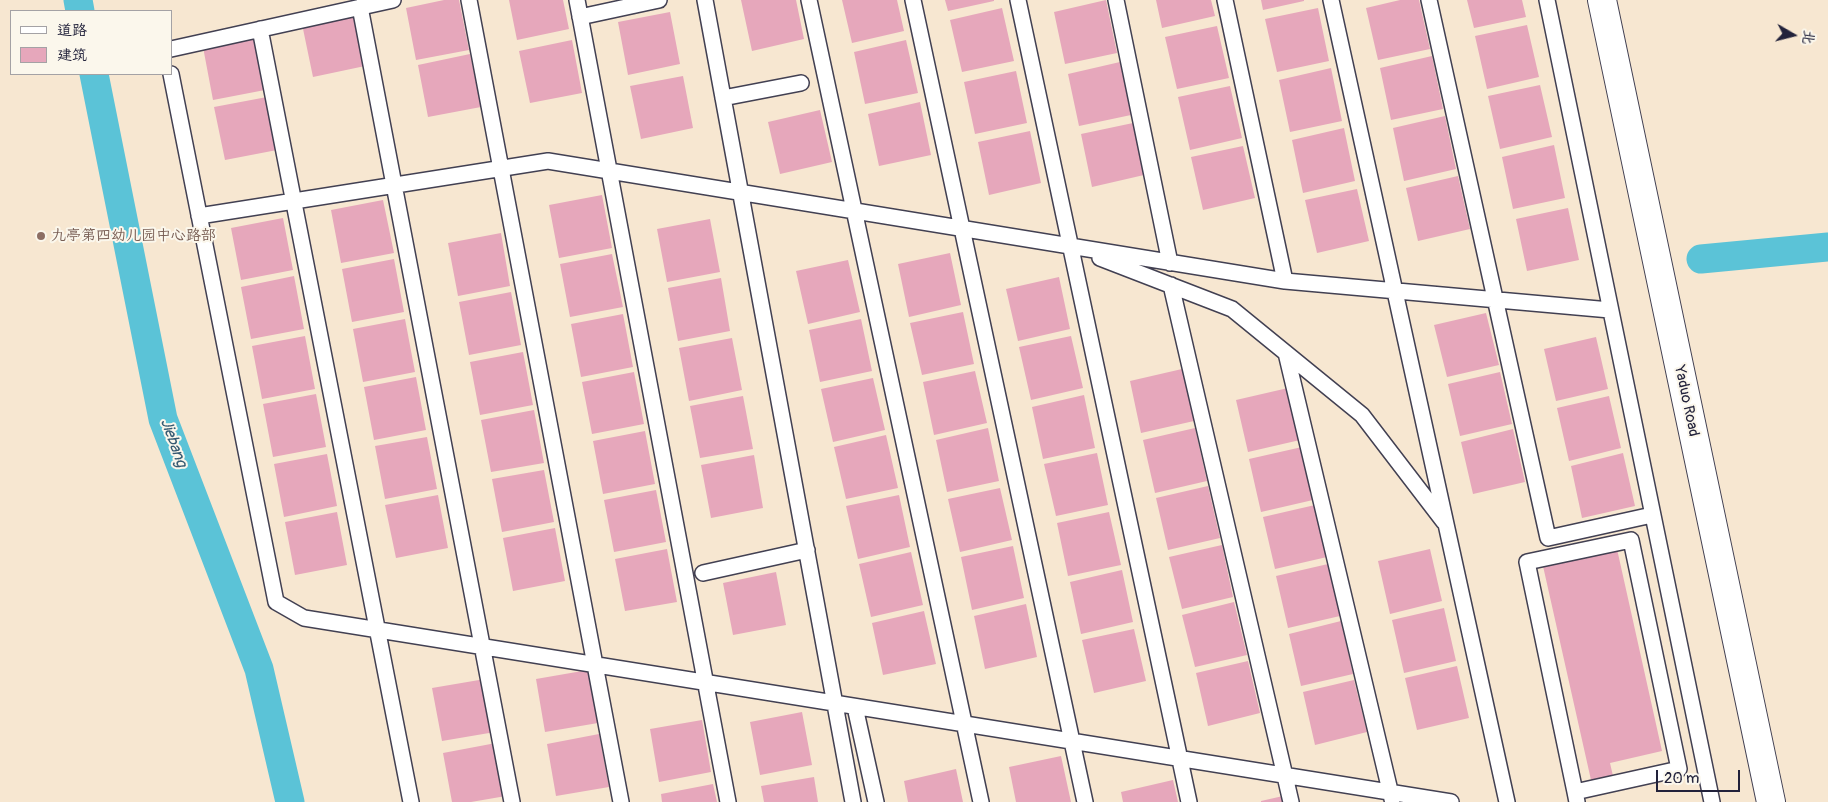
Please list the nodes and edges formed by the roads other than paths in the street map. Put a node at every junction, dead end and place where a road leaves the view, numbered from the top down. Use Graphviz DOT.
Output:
graph roads {
  1 [pos="393,0"];
  2 [pos="468,0"];
  3 [pos="577,0"];
  4 [pos="660,0"];
  5 [pos="705,0"];
  6 [pos="810,0"];
  7 [pos="913,0"];
  8 [pos="1018,0"];
  9 [pos="1116,0"];
  10 [pos="1225,0"];
  11 [pos="1331,0"];
  12 [pos="1429,0"];
  13 [pos="1547,0"];
  14 [pos="1602,0"];
  15 [pos="360,7"];
  16 [pos="580,17"];
  17 [pos="260,30"];
  18 [pos="172,49"];
  19 [pos="171,75"];
  20 [pos="801,83"];
  21 [pos="723,98"];
  22 [pos="501,169"];
  23 [pos="609,171"];
  24 [pos="394,185"];
  25 [pos="740,193"];
  26 [pos="294,201"];
  27 [pos="855,211"];
  28 [pos="199,216"];
  29 [pos="962,229"];
  30 [pos="1070,246"];
  31 [pos="1170,263"];
  32 [pos="1285,281"];
  33 [pos="1171,285"];
  34 [pos="1395,291"];
  35 [pos="1495,300"];
  36 [pos="1610,310"];
  37 [pos="1286,353"];
  38 [pos="1652,515"];
  39 [pos="1446,526"];
  40 [pos="807,550"];
  41 [pos="703,573"];
  42 [pos="377,630"];
  43 [pos="482,647"];
  44 [pos="595,665"];
  45 [pos="706,683"];
  46 [pos="835,703"];
  47 [pos="855,707"];
  48 [pos="964,724"];
  49 [pos="1072,742"];
  50 [pos="1179,759"];
  51 [pos="1285,776"];
  52 [pos="1392,797"];
  53 [pos="1576,797"];
  54 [pos="411,802"];
  55 [pos="512,802"];
  56 [pos="621,802"];
  57 [pos="728,802"];
  58 [pos="853,802"];
  59 [pos="876,802"];
  60 [pos="981,802"];
  61 [pos="1085,802"];
  62 [pos="1189,802"];
  63 [pos="1291,802"];
  64 [pos="1451,802"];
  65 [pos="1507,802"];
  66 [pos="1712,802"];
  67 [pos="1771,802"];
  1 -- 15 [label="lane"];
  2 -- 22 [label="lane"];
  3 -- 16 [label="lane"];
  4 -- 16 [label="lane"];
  5 -- 21 [label="lane"];
  6 -- 27 [label="lane"];
  7 -- 29 [label="lane"];
  8 -- 30 [label="lane"];
  9 -- 31 [label="lane"];
  10 -- 32 [label="lane"];
  11 -- 34 [label="lane"];
  12 -- 35 [label="lane"];
  13 -- 36 [label="lane"];
  14 -- 67 [label="street, Yaduo Road"];
  15 -- 17 [label="lane"];
  15 -- 24 [label="lane"];
  16 -- 23 [label="lane"];
  17 -- 18 [label="lane"];
  17 -- 26 [label="lane"];
  19 -- 28 [label="lane"];
  20 -- 21 [label="lane"];
  21 -- 25 [label="lane"];
  22 -- 23 [label="lane"];
  22 -- 24 [label="lane"];
  22 -- 44 [label="lane"];
  23 -- 25 [label="lane"];
  23 -- 45 [label="lane"];
  24 -- 26 [label="lane"];
  24 -- 43 [label="lane"];
  25 -- 27 [label="lane"];
  25 -- 40 [label="lane"];
  26 -- 28 [label="lane"];
  26 -- 42 [label="lane"];
  27 -- 29 [label="lane"];
  27 -- 48 [label="lane"];
  28 -- 42 [label="lane"];
  29 -- 30 [label="lane"];
  29 -- 49 [label="lane"];
  30 -- 31 [label="lane"];
  30 -- 33 [label="lane"];
  30 -- 50 [label="lane"];
  31 -- 32 [label="lane"];
  32 -- 34 [label="lane"];
  33 -- 37 [label="lane"];
  33 -- 51 [label="lane"];
  34 -- 35 [label="lane"];
  34 -- 39 [label="lane"];
  35 -- 36 [label="lane"];
  35 -- 38 [label="lane"];
  36 -- 38 [label="lane"];
  37 -- 39 [label="lane"];
  37 -- 52 [label="lane"];
  38 -- 66 [label="lane"];
  39 -- 65 [label="lane"];
  40 -- 41 [label="lane"];
  40 -- 46 [label="lane"];
  42 -- 43 [label="lane"];
  42 -- 54 [label="lane"];
  43 -- 44 [label="lane"];
  43 -- 55 [label="lane"];
  44 -- 45 [label="lane"];
  44 -- 56 [label="lane"];
  45 -- 46 [label="lane"];
  45 -- 57 [label="lane"];
  46 -- 47 [label="lane"];
  46 -- 58 [label="lane"];
  47 -- 48 [label="lane"];
  47 -- 59 [label="lane"];
  48 -- 49 [label="lane"];
  48 -- 60 [label="lane"];
  49 -- 50 [label="lane"];
  49 -- 61 [label="lane"];
  50 -- 51 [label="lane"];
  50 -- 62 [label="lane"];
  51 -- 52 [label="lane"];
  51 -- 63 [label="lane"];
  52 -- 64 [label="lane"];
  53 -- 53 [label="lane"];
}
